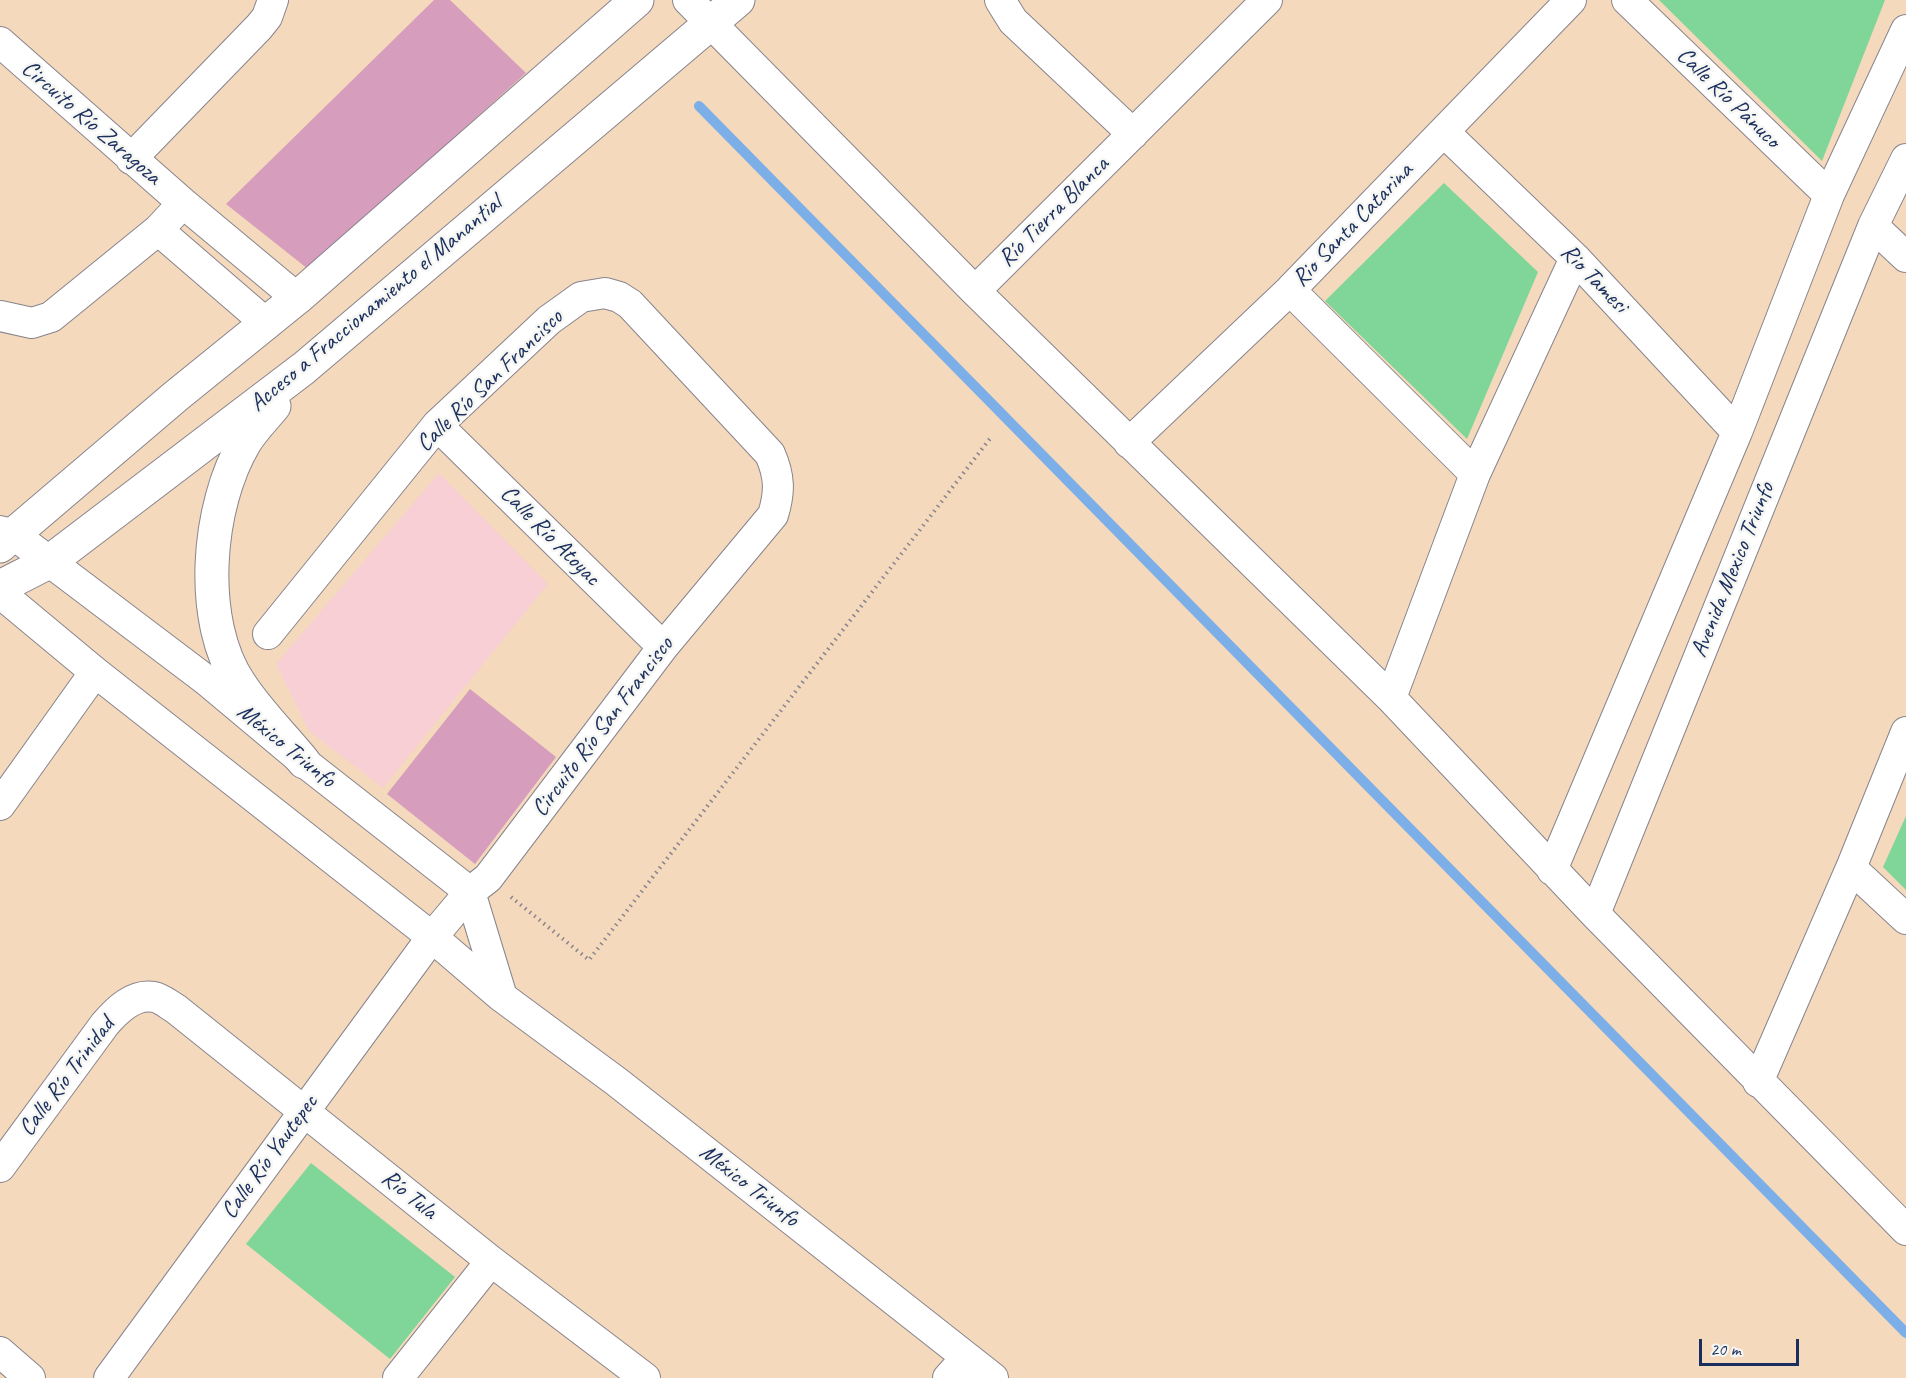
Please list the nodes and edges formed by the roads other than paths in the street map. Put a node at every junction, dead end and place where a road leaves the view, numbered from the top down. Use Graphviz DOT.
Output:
graph roads {
  1 [pos="273,0"];
  2 [pos="637,0"];
  3 [pos="688,0"];
  4 [pos="738,0"];
  5 [pos="1000,0"];
  6 [pos="1267,0"];
  7 [pos="1571,0"];
  8 [pos="1627,0"];
  9 [pos="711,23"];
  10 [pos="1906,30"];
  11 [pos="0,42"];
  12 [pos="1444,132"];
  13 [pos="1132,134"];
  14 [pos="130,159"];
  15 [pos="1906,159"];
  16 [pos="1829,195"];
  17 [pos="183,203"];
  18 [pos="1873,226"];
  19 [pos="158,230"];
  20 [pos="1906,256"];
  21 [pos="1575,258"];
  22 [pos="1290,290"];
  23 [pos="975,291"];
  24 [pos="297,298"];
  25 [pos="0,316"];
  26 [pos="267,324"];
  27 [pos="304,368"];
  28 [pos="437,425"];
  29 [pos="1737,432"];
  30 [pos="1129,443"];
  31 [pos="1475,474"];
  32 [pos="772,515"];
  33 [pos="4,537"];
  34 [pos="50,562"];
  35 [pos="0,587"];
  36 [pos="0,593"];
  37 [pos="268,634"];
  38 [pos="663,647"];
  39 [pos="95,672"];
  40 [pos="1391,698"];
  41 [pos="1906,732"];
  42 [pos="304,762"];
  43 [pos="0,805"];
  44 [pos="1851,868"];
  45 [pos="1552,870"];
  46 [pos="479,885"];
  47 [pos="1595,914"];
  48 [pos="1906,919"];
  49 [pos="432,937"];
  50 [pos="502,998"];
  51 [pos="176,1009"];
  52 [pos="1758,1082"];
  53 [pos="303,1111"];
  54 [pos="0,1167"];
  55 [pos="1906,1230"];
  56 [pos="491,1261"];
  57 [pos="0,1352"];
  58 [pos="957,1368"];
  59 [pos="30,1378"];
  60 [pos="109,1378"];
  61 [pos="398,1378"];
  62 [pos="645,1378"];
  63 [pos="993,1378"];
  1 -- 14 [label="street"];
  2 -- 24 [label="main road"];
  3 -- 9 [label="street"];
  4 -- 9 [label="main road, Acceso a Fraccionamiento el Manantial"];
  5 -- 13 [label="street"];
  6 -- 13 [label="street, Río Tierra Blanca"];
  7 -- 12 [label="street, Rio Santa Catarina"];
  8 -- 16 [label="street, Calle Río Pánuco"];
  9 -- 23 [label="street"];
  9 -- 27 [label="main road, Acceso a Fraccionamiento el Manantial"];
  10 -- 16 [label="street, Avenida Mexico Triunfo"];
  11 -- 14 [label="street, Circuito Río Zaragoza"];
  12 -- 21 [label="street, Rio Tamesi"];
  12 -- 22 [label="street, Rio Santa Catarina"];
  13 -- 23 [label="street, Río Tierra Blanca"];
  14 -- 17 [label="street, Circuito Río Zaragoza"];
  15 -- 18 [label="street, Avenida Mexico Triunfo"];
  16 -- 29 [label="street, Avenida Mexico Triunfo"];
  17 -- 19 [label="street, Circuito Río Zaragoza"];
  17 -- 24 [label="street, Circuito Río Zaragoza"];
  18 -- 20 [label="street"];
  18 -- 47 [label="street, Avenida Mexico Triunfo"];
  19 -- 25 [label="street, Circuito Río Zaragoza"];
  19 -- 26 [label="street"];
  21 -- 29 [label="street, Rio Tamesi"];
  21 -- 31 [label="street"];
  22 -- 30 [label="street, Rio Santa Catarina"];
  22 -- 31 [label="street"];
  23 -- 30 [label="street"];
  24 -- 26 [label="main road"];
  26 -- 33 [label="main road"];
  27 -- 34 [label="main road, Acceso a Fraccionamiento el Manantial"];
  27 -- 42 [label="main road"];
  28 -- 32 [label="street, Calle Río San Francisco"];
  28 -- 37 [label="street, Calle Río San Francisco"];
  28 -- 38 [label="street, Calle Río Atoyac"];
  29 -- 45 [label="street, Avenida Mexico Triunfo"];
  30 -- 40 [label="street"];
  31 -- 40 [label="street"];
  32 -- 38 [label="street, Circuito Río San Francisco"];
  33 -- 34 [label="street, México Triunfo"];
  34 -- 35 [label="main road, Acceso a Fraccionamiento el Manantial"];
  34 -- 42 [label="street, México Triunfo"];
  36 -- 39 [label="street, México Triunfo"];
  38 -- 46 [label="street, Circuito Río San Francisco"];
  39 -- 43 [label="street"];
  39 -- 49 [label="street, México Triunfo"];
  40 -- 45 [label="street"];
  41 -- 44 [label="street"];
  42 -- 46 [label="street, México Triunfo"];
  44 -- 48 [label="street"];
  44 -- 52 [label="street"];
  45 -- 47 [label="street"];
  46 -- 49 [label="street, Circuito Río San Francisco"];
  46 -- 50 [label="street"];
  47 -- 52 [label="street"];
  49 -- 50 [label="street, México Triunfo"];
  49 -- 53 [label="street, Calle Río Yautepec"];
  50 -- 58 [label="street, México Triunfo"];
  51 -- 53 [label="street, Río Tula"];
  51 -- 54 [label="street, Calle Río Trinidad"];
  52 -- 55 [label="street"];
  53 -- 56 [label="street, Río Tula"];
  53 -- 60 [label="street, Calle Río Yautepec"];
  56 -- 61 [label="street"];
  56 -- 62 [label="street, Río Tula"];
  57 -- 59 [label="street"];
  58 -- 63 [label="street, México Triunfo"];
}
